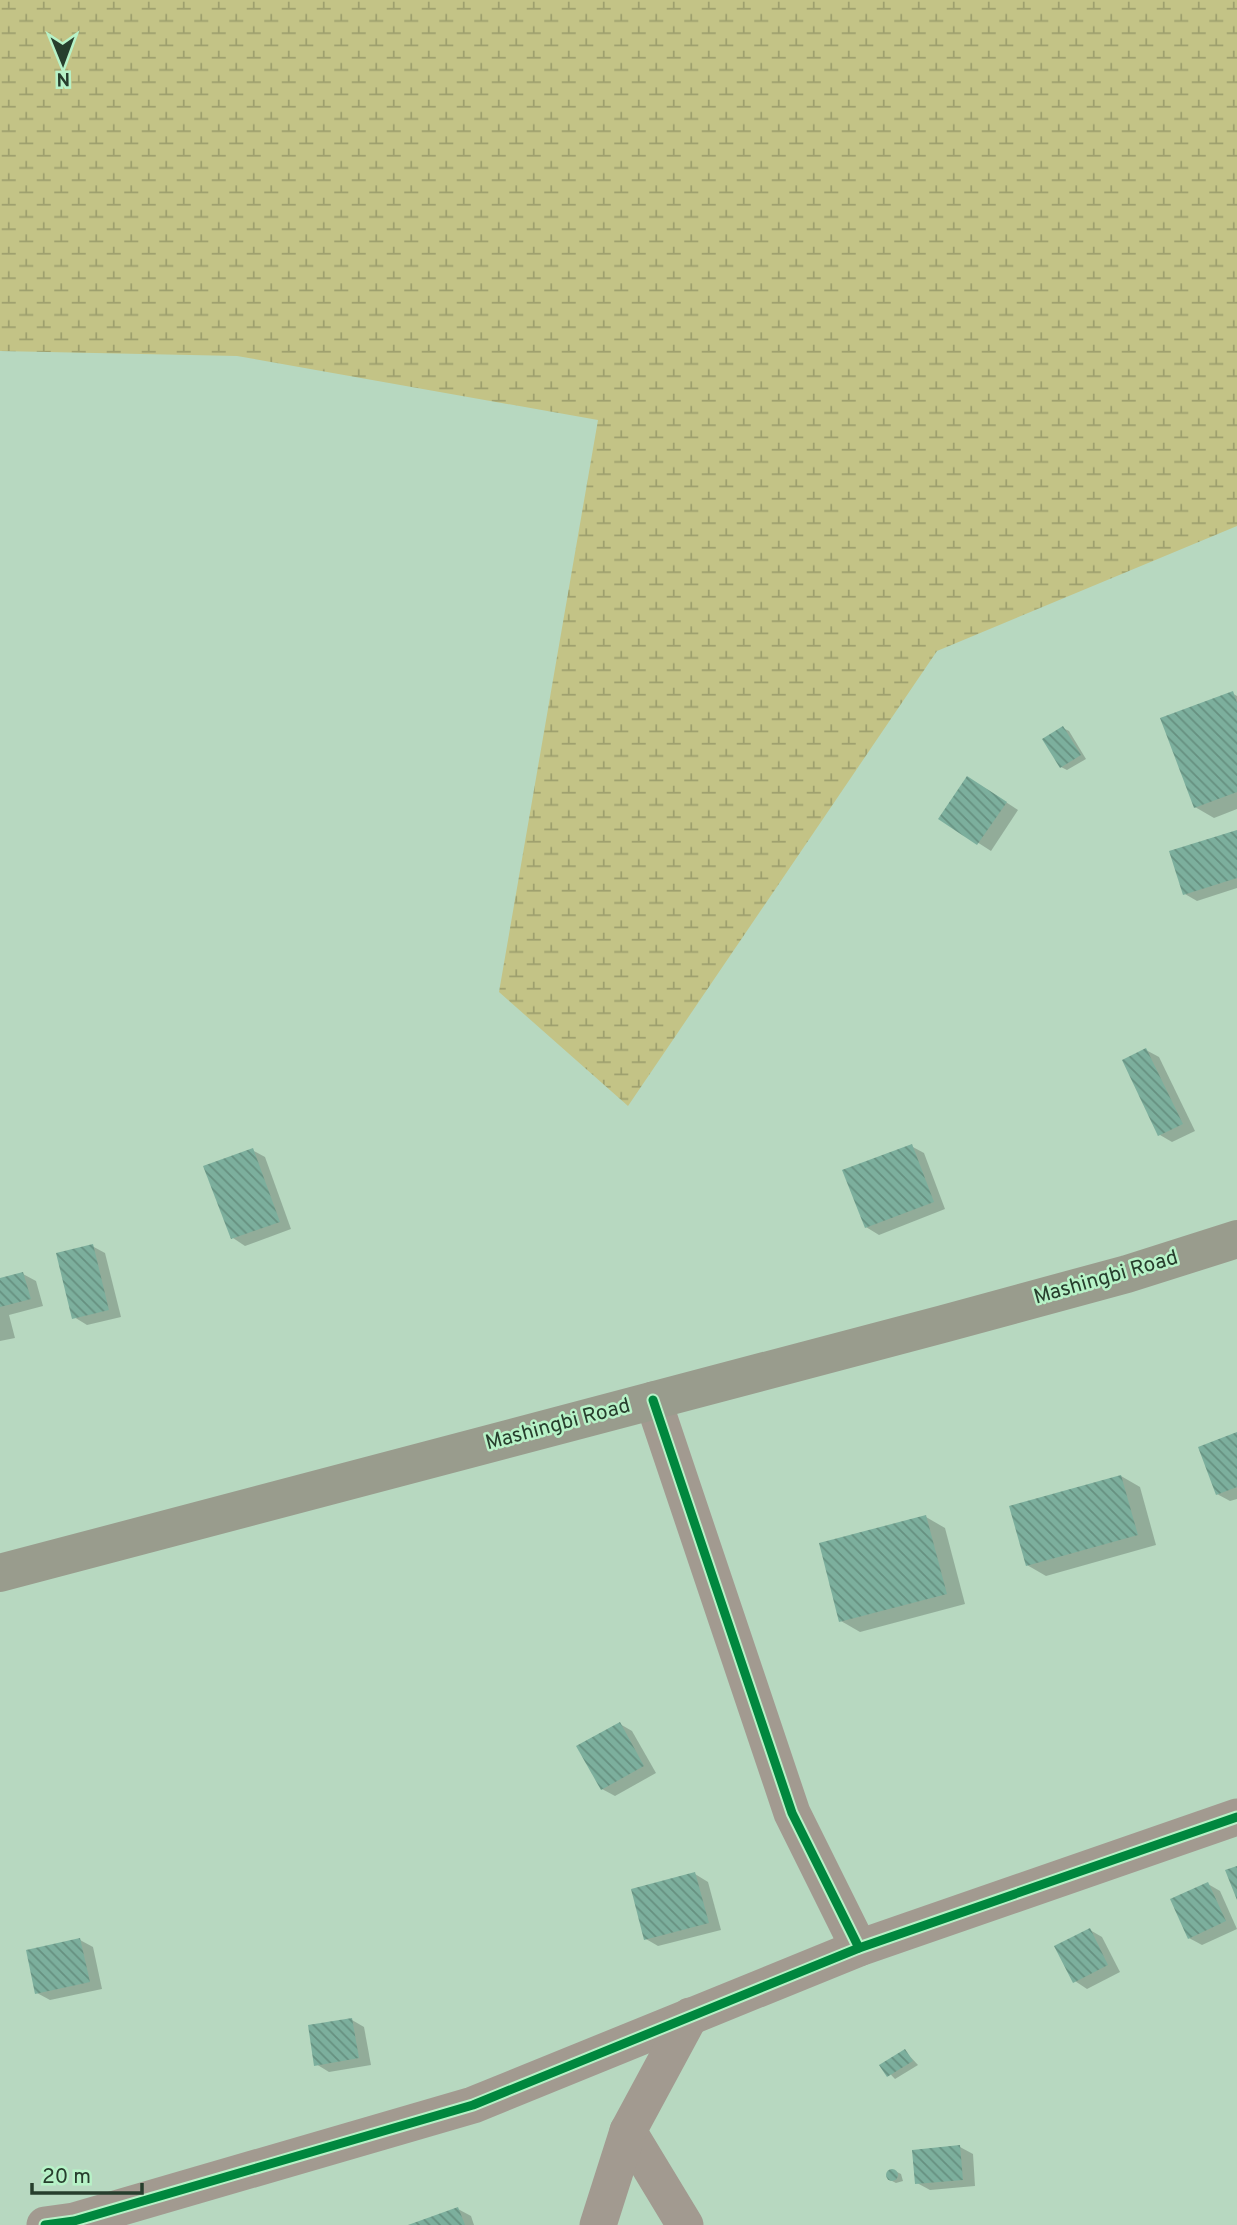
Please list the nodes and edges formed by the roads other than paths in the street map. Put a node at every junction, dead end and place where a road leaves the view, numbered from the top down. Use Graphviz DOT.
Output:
graph roads {
  1 [pos="1237,1239"];
  2 [pos="653,1400"];
  3 [pos="0,1573"];
  4 [pos="1237,1817"];
  5 [pos="859,1948"];
  6 [pos="690,2016"];
  7 [pos="628,2131"];
  8 [pos="45,2225"];
  9 [pos="598,2225"];
  10 [pos="685,2225"];
  1 -- 2 [label="main road, Mashingbi Road"];
  2 -- 3 [label="main road, Mashingbi Road"];
  2 -- 5 [label="street"];
  4 -- 5 [label="street"];
  5 -- 6 [label="street"];
  6 -- 7 [label="street"];
  6 -- 8 [label="street"];
  7 -- 9 [label="street"];
  7 -- 10 [label="street"];
}
